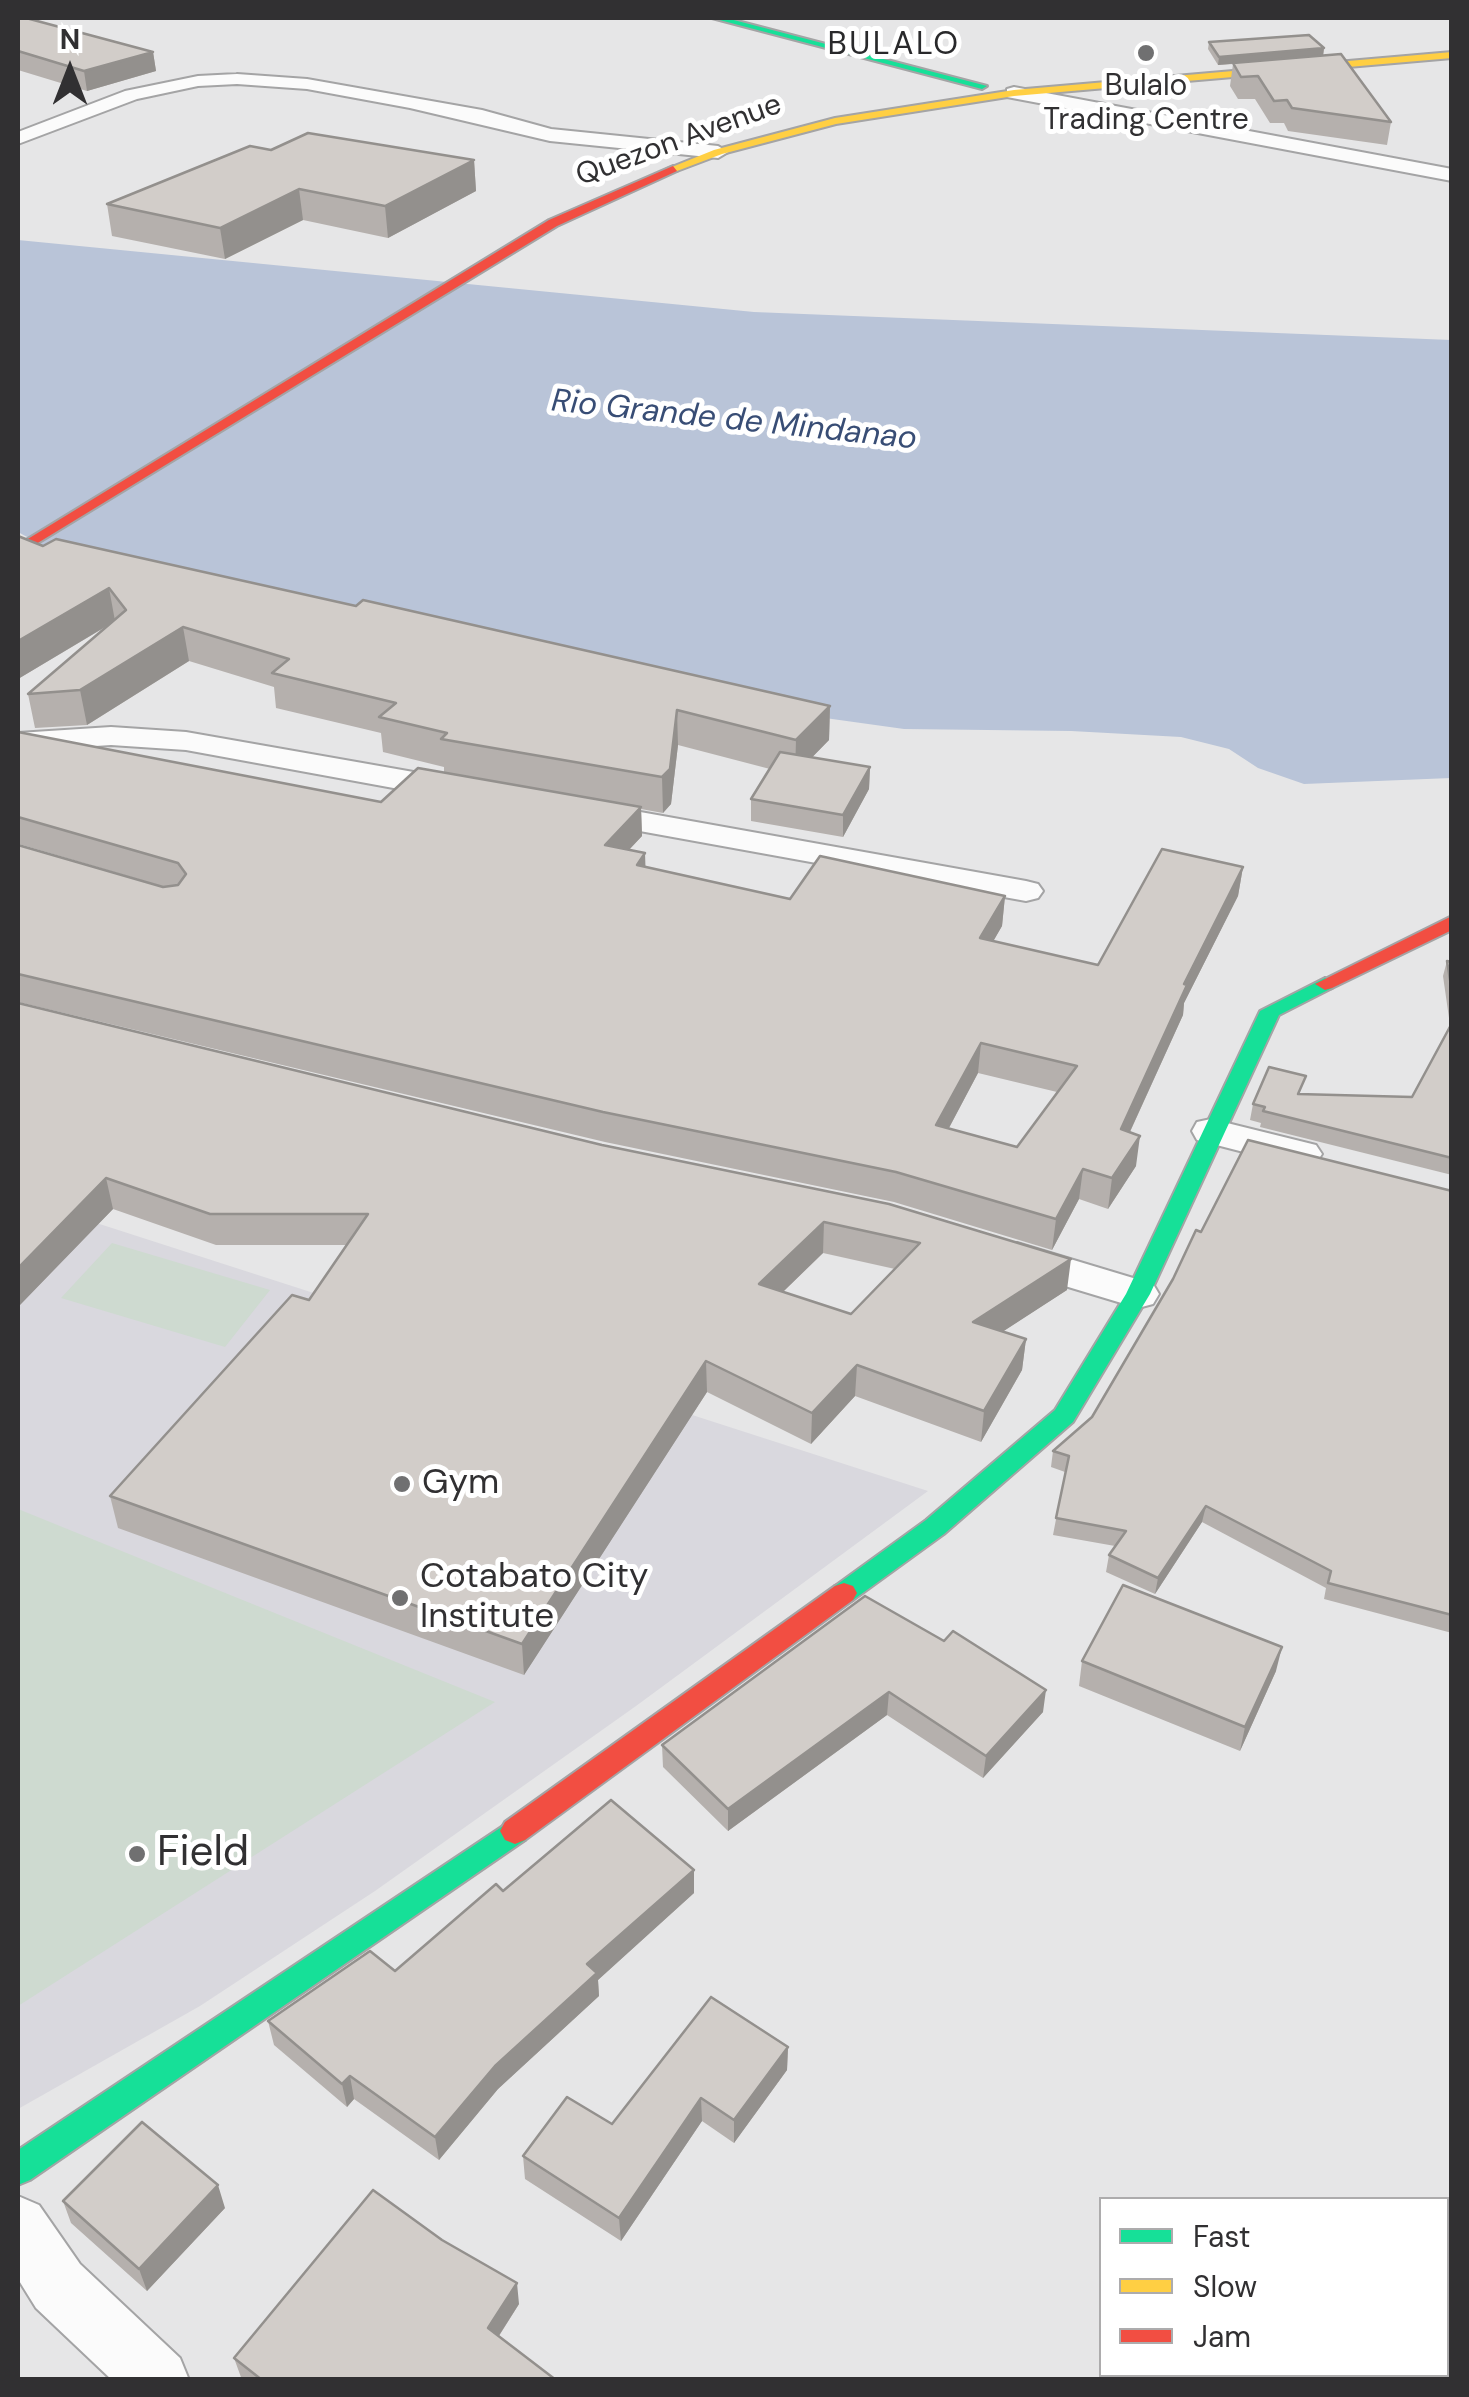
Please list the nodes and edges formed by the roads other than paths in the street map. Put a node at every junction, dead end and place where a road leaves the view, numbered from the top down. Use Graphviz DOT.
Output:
graph roads {
  1 [pos="718,18"];
  2 [pos="1452,55"];
  3 [pos="1014,93"];
  4 [pos="18,138"];
  5 [pos="718,152"];
  6 [pos="1452,175"];
  7 [pos="18,551"];
  8 [pos="18,742"];
  9 [pos="499,797"];
  10 [pos="557,808"];
  11 [pos="1026,891"];
  12 [pos="1452,922"];
  13 [pos="1211,1131"];
  14 [pos="1338,1163"];
  15 [pos="987,1248"];
  16 [pos="1138,1294"];
  17 [pos="18,2169"];
  18 [pos="18,2226"];
  19 [pos="158,2380"];
  1 -- 3 [label="street"];
  2 -- 3 [label="street, Quezon Avenue"];
  3 -- 5 [label="street, Quezon Avenue"];
  3 -- 6 [label="street"];
  4 -- 5 [label="street"];
  5 -- 7 [label="street, Quezon Avenue"];
  8 -- 9 [label="street"];
  10 -- 11 [label="street"];
  12 -- 13 [label="street"];
  13 -- 14 [label="street"];
  13 -- 16 [label="street"];
  15 -- 16 [label="street"];
  16 -- 17 [label="street"];
  18 -- 19 [label="street"];
}
